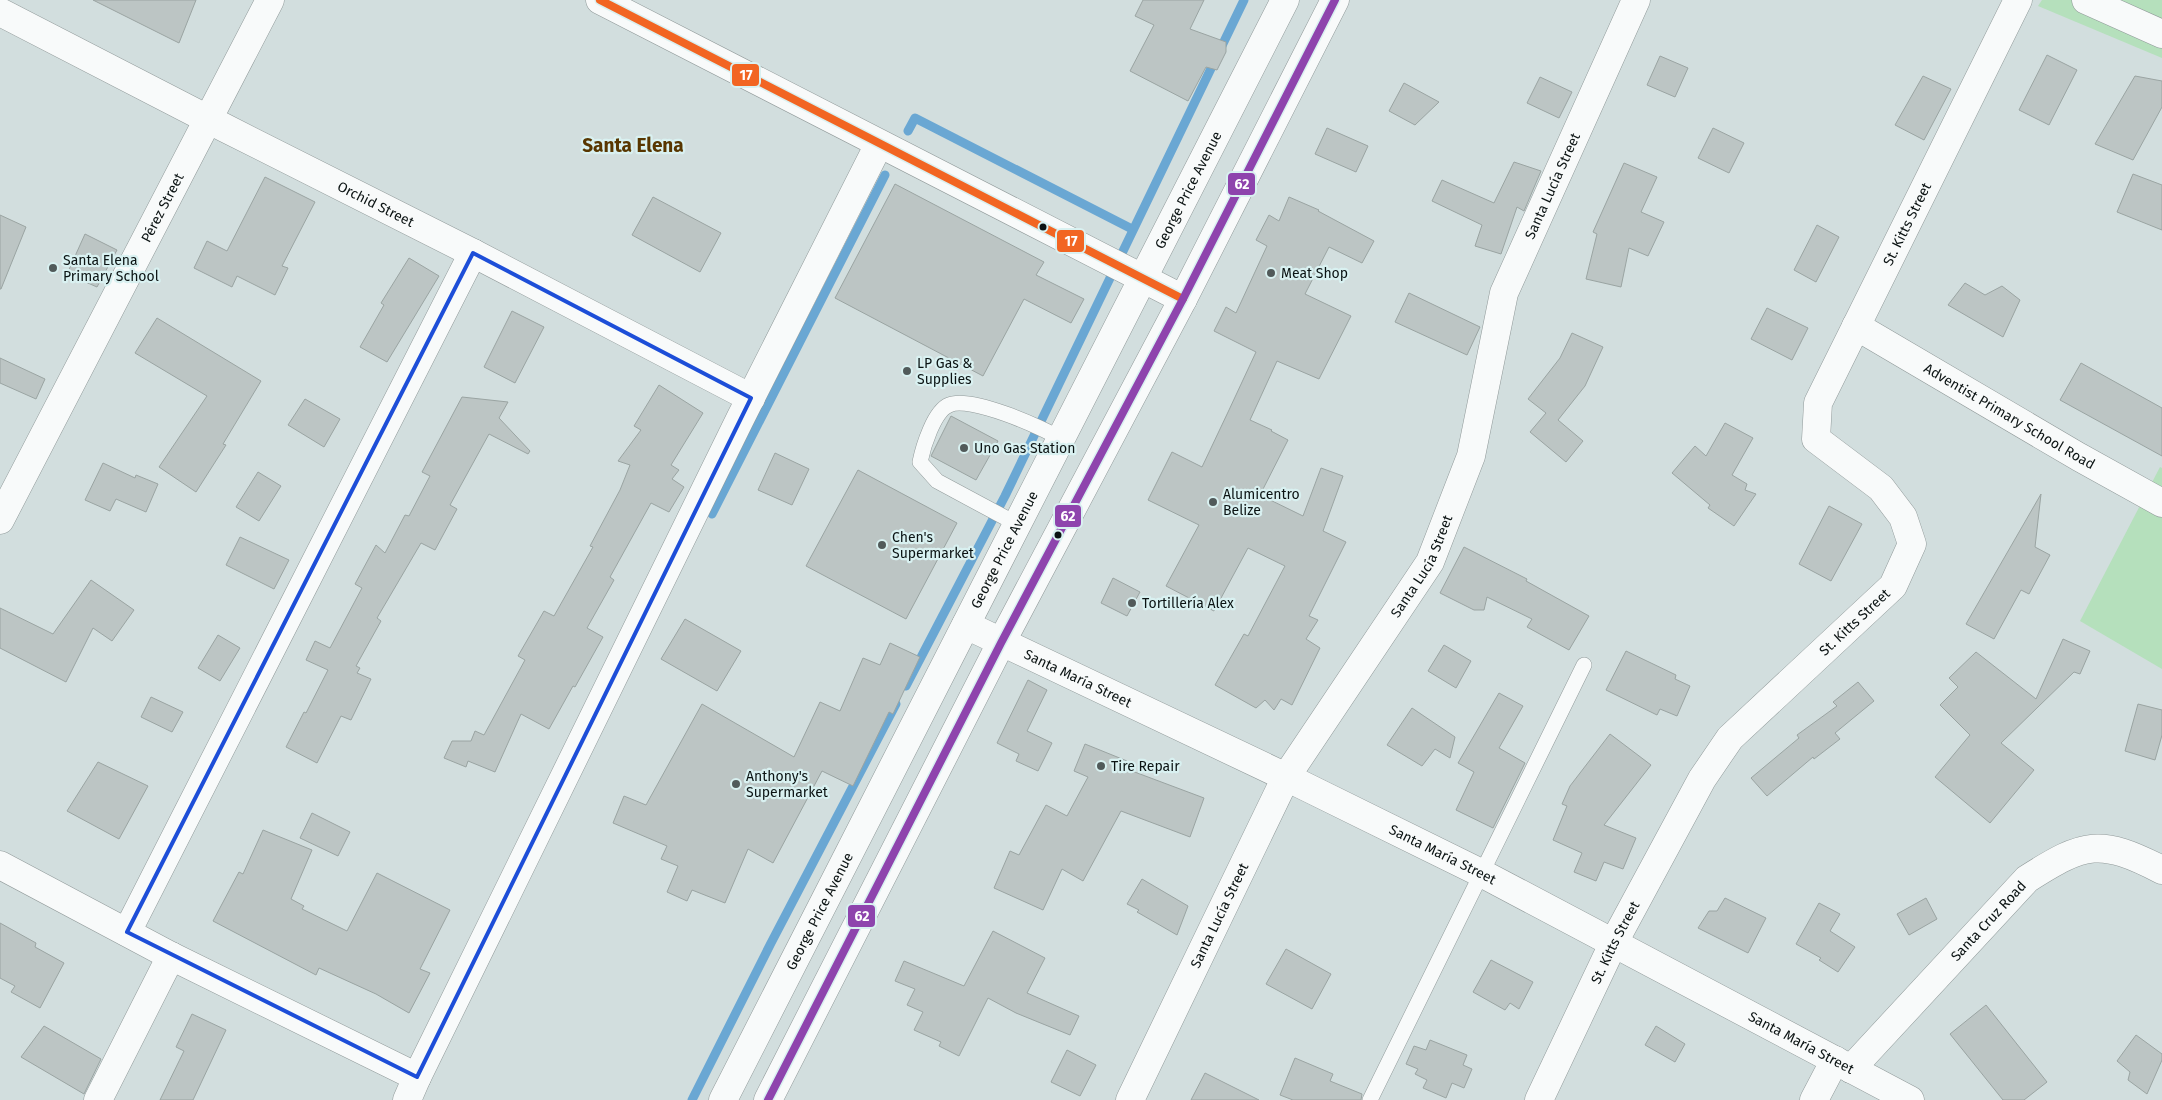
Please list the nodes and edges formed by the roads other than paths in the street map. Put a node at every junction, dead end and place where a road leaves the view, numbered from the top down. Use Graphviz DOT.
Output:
graph roads {
  1 [pos="270,0"];
  2 [pos="600,0"];
  3 [pos="1285,0"];
  4 [pos="1335,0"];
  5 [pos="1636,0"];
  6 [pos="2018,0"];
  7 [pos="2086,0"];
  8 [pos="0,12"];
  9 [pos="2162,34"];
  10 [pos="207,119"];
  11 [pos="879,144"];
  12 [pos="473,253"];
  13 [pos="1142,278"];
  14 [pos="1183,299"];
  15 [pos="1856,326"];
  16 [pos="751,398"];
  17 [pos="1061,438"];
  18 [pos="2162,503"];
  19 [pos="0,520"];
  20 [pos="1017,524"];
  21 [pos="966,625"];
  22 [pos="1001,642"];
  23 [pos="1584,665"];
  24 [pos="1286,777"];
  25 [pos="0,865"];
  26 [pos="2162,870"];
  27 [pos="1483,874"];
  28 [pos="127,932"];
  29 [pos="1614,942"];
  30 [pos="171,956"];
  31 [pos="1843,1064"];
  32 [pos="412,1089"];
  33 [pos="98,1100"];
  34 [pos="723,1100"];
  35 [pos="768,1100"];
  36 [pos="1130,1100"];
  37 [pos="1370,1100"];
  38 [pos="1540,1100"];
  39 [pos="1814,1100"];
  40 [pos="1910,1100"];
  1 -- 10 [label="street, Pérez Street"];
  2 -- 11 [label="street"];
  3 -- 13 [label="street, George Price Avenue"];
  4 -- 14 [label="street"];
  5 -- 24 [label="street, Santa Lucía Street"];
  6 -- 15 [label="street, St. Kitts Street"];
  7 -- 9 [label="street"];
  8 -- 10 [label="street, Orchid Street"];
  10 -- 12 [label="street, Orchid Street"];
  10 -- 19 [label="street, Pérez Street"];
  11 -- 13 [label="street"];
  11 -- 16 [label="street"];
  12 -- 16 [label="street, Orchid Street"];
  12 -- 28 [label="street"];
  13 -- 14 [label="street"];
  13 -- 17 [label="street, George Price Avenue"];
  14 -- 22 [label="street"];
  15 -- 18 [label="street, Adventist Primary School Road"];
  15 -- 29 [label="street, St. Kitts Street"];
  16 -- 32 [label="street"];
  17 -- 20 [label="street, George Price Avenue"];
  17 -- 20 [label="lane"];
  20 -- 21 [label="street, George Price Avenue"];
  21 -- 22 [label="street, Santa María Street"];
  21 -- 34 [label="street, George Price Avenue"];
  22 -- 24 [label="street, Santa María Street"];
  22 -- 35 [label="street"];
  23 -- 27 [label="lane"];
  24 -- 27 [label="street, Santa María Street"];
  24 -- 36 [label="street, Santa Lucía Street"];
  25 -- 28 [label="street"];
  26 -- 31 [label="street, Santa Cruz Road"];
  27 -- 29 [label="street, Santa María Street"];
  27 -- 37 [label="lane"];
  28 -- 30 [label="street"];
  29 -- 31 [label="street, Santa María Street"];
  29 -- 38 [label="street, St. Kitts Street"];
  30 -- 32 [label="street"];
  30 -- 33 [label="street"];
  31 -- 39 [label="street, Santa Cruz Road"];
  31 -- 40 [label="street, Santa María Street"];
}
